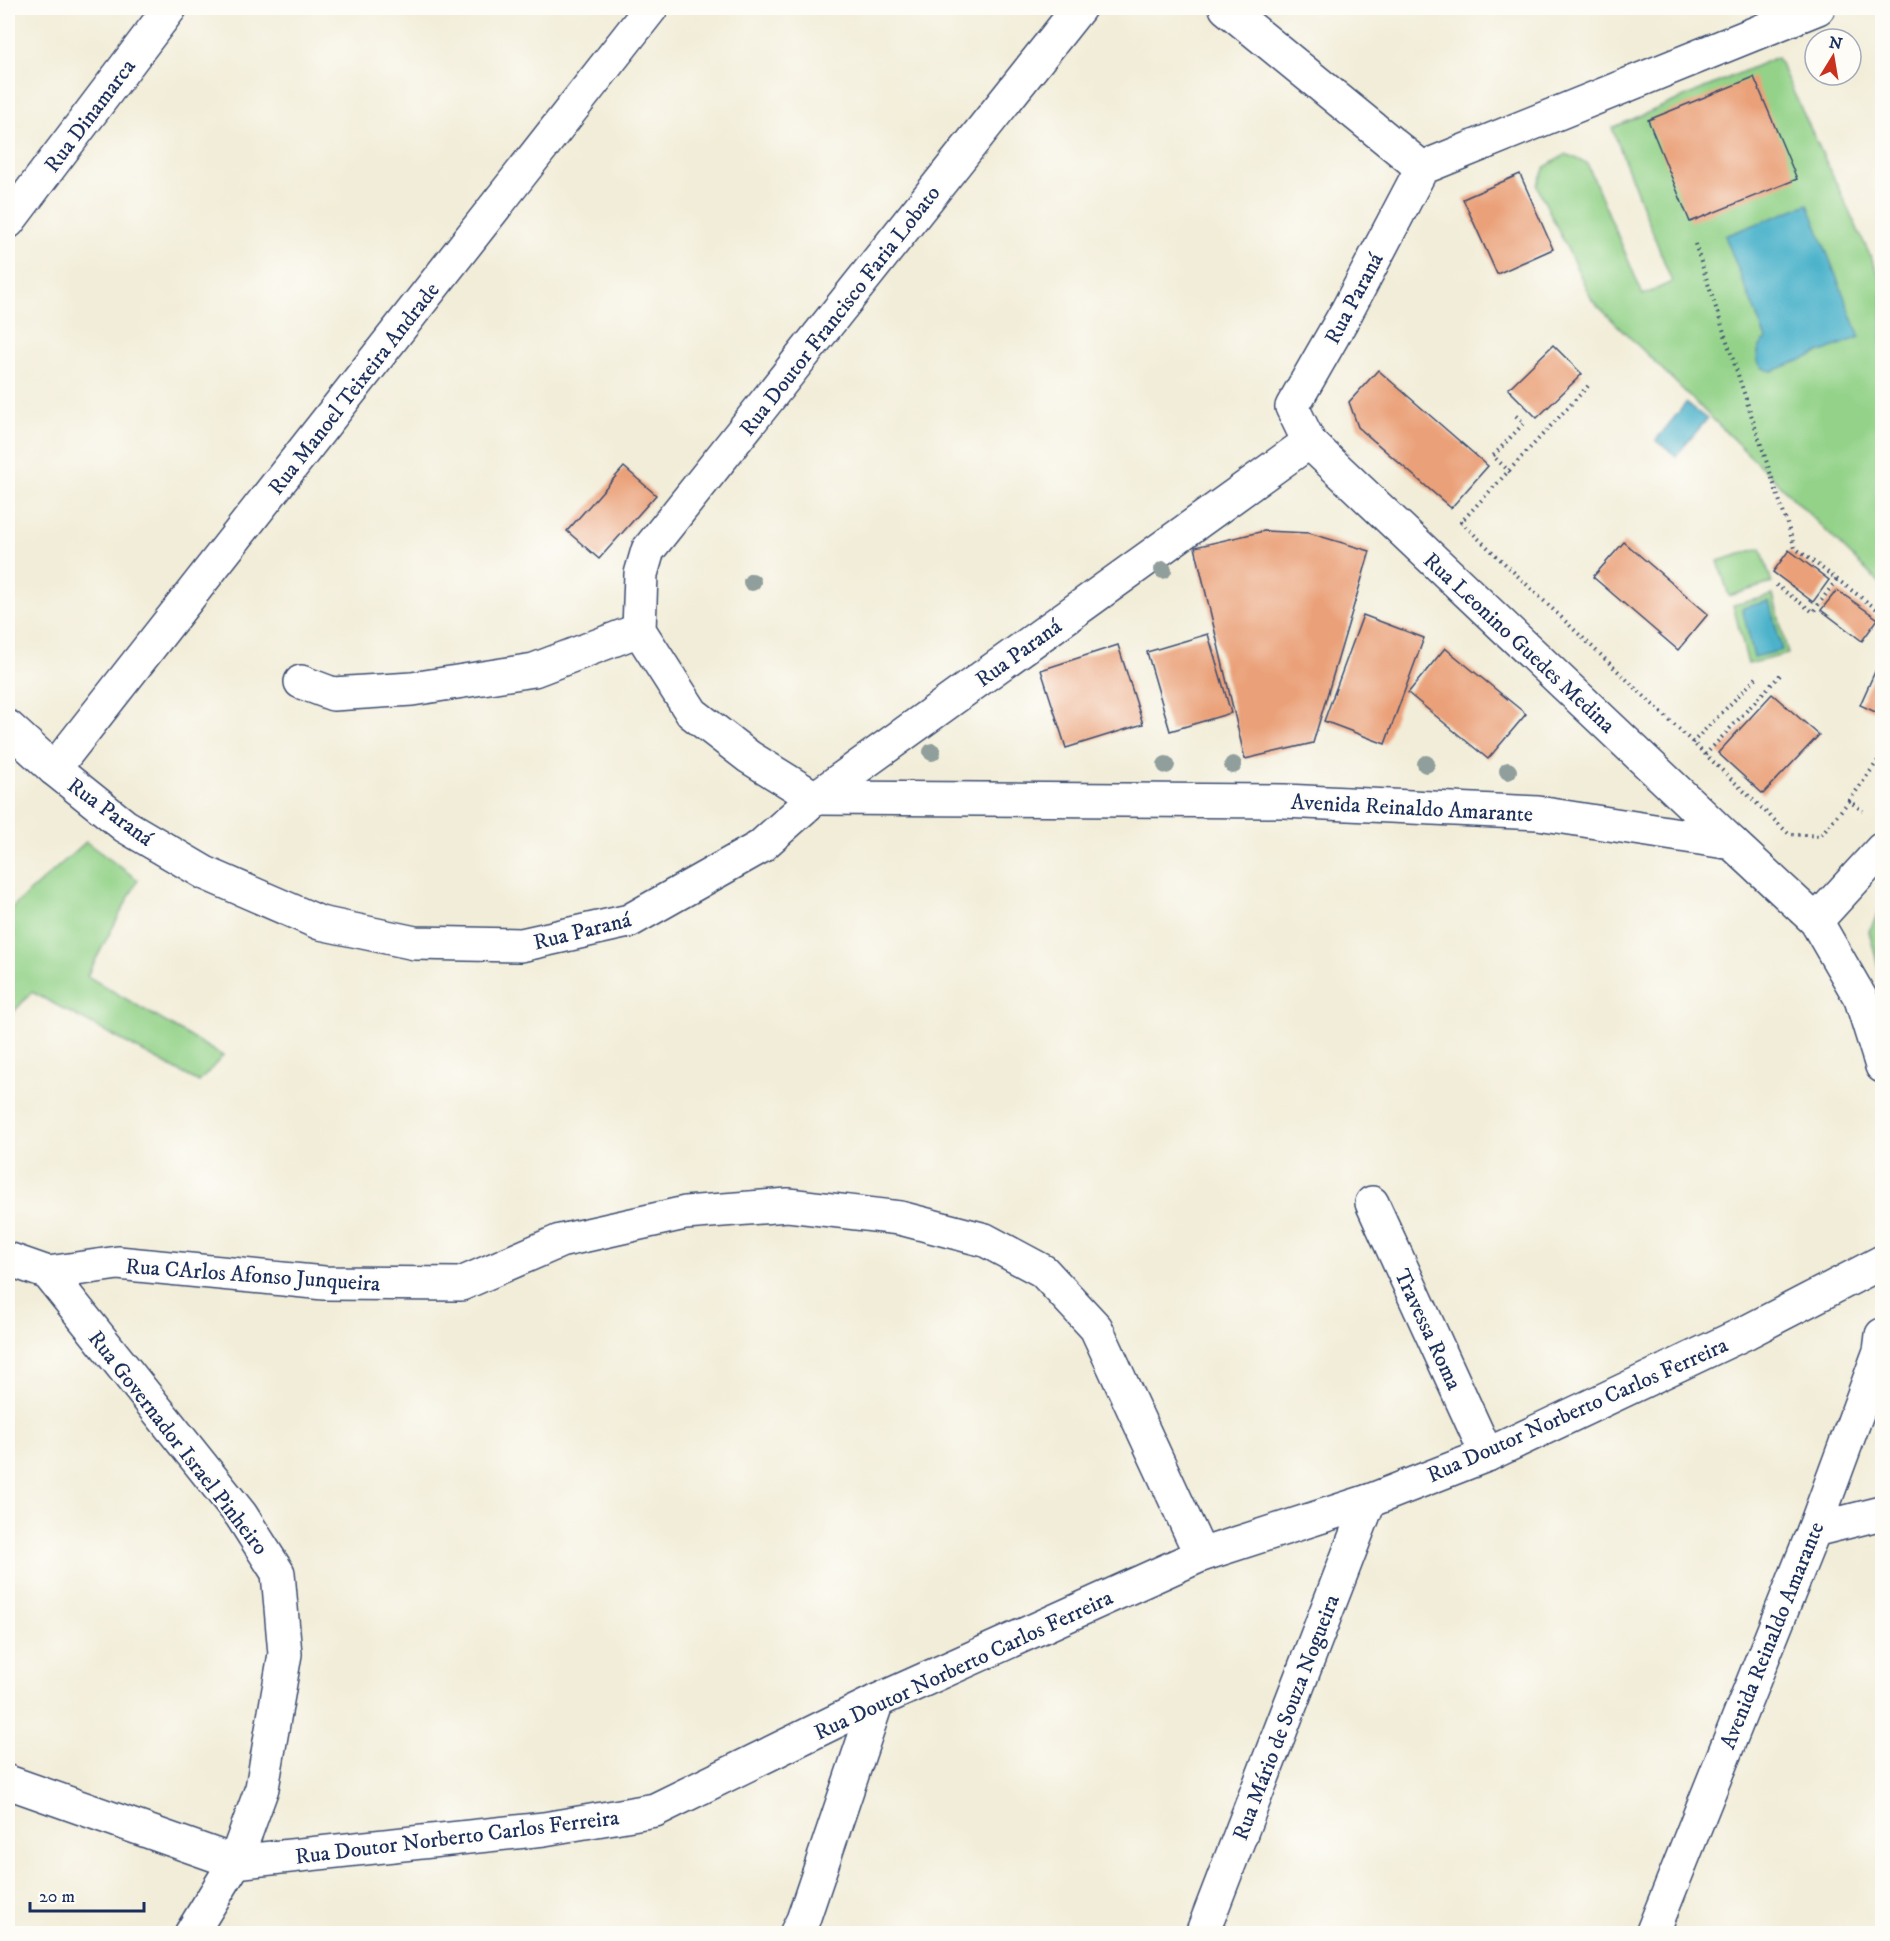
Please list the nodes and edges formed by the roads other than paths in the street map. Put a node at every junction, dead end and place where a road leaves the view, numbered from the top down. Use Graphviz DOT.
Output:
graph roads {
  1 [pos="170,8"];
  2 [pos="651,8"];
  3 [pos="1079,8"];
  4 [pos="1226,8"];
  5 [pos="1818,8"];
  6 [pos="1422,168"];
  7 [pos="8,222"];
  8 [pos="1309,442"];
  9 [pos="639,630"];
  10 [pos="301,682"];
  11 [pos="8,727"];
  12 [pos="54,769"];
  13 [pos="815,798"];
  14 [pos="1732,843"];
  15 [pos="1882,849"];
  16 [pos="1816,921"];
  17 [pos="1882,1066"];
  18 [pos="1372,1203"];
  19 [pos="8,1259"];
  20 [pos="1882,1262"];
  21 [pos="48,1273"];
  22 [pos="1882,1335"];
  23 [pos="1487,1455"];
  24 [pos="1369,1501"];
  25 [pos="1882,1513"];
  26 [pos="1814,1530"];
  27 [pos="1201,1555"];
  28 [pos="877,1701"];
  29 [pos="8,1782"];
  30 [pos="235,1862"];
  31 [pos="191,1934"];
  32 [pos="796,1934"];
  33 [pos="1202,1934"];
  34 [pos="1652,1934"];
  1 -- 7 [label="street, Rua Dinamarca"];
  2 -- 12 [label="street, Rua Manoel Teixeira Andrade"];
  3 -- 9 [label="street, Rua Doutor Francisco Faria Lobato"];
  4 -- 6 [label="street"];
  5 -- 6 [label="street"];
  6 -- 8 [label="street, Rua Paraná"];
  8 -- 13 [label="street, Rua Paraná"];
  8 -- 14 [label="street, Rua Leonino Guedes Medina"];
  9 -- 10 [label="street"];
  9 -- 13 [label="street"];
  11 -- 12 [label="street"];
  12 -- 13 [label="street, Rua Paraná"];
  13 -- 14 [label="street, Avenida Reinaldo Amarante"];
  14 -- 16 [label="street"];
  15 -- 16 [label="street"];
  16 -- 17 [label="street"];
  18 -- 23 [label="street, Travessa Roma"];
  19 -- 21 [label="street"];
  20 -- 23 [label="street, Rua Doutor Norberto Carlos Ferreira"];
  21 -- 27 [label="street, Rua CArlos Afonso Junqueira"];
  21 -- 30 [label="street, Rua Governador Israel Pinheiro"];
  22 -- 26 [label="street, Avenida Reinaldo Amarante"];
  23 -- 24 [label="street, Rua Doutor Norberto Carlos Ferreira"];
  24 -- 27 [label="street, Rua Doutor Norberto Carlos Ferreira"];
  24 -- 33 [label="street, Rua Mário de Souza Nogueira"];
  25 -- 26 [label="street"];
  26 -- 34 [label="street, Avenida Reinaldo Amarante"];
  27 -- 28 [label="street, Rua Doutor Norberto Carlos Ferreira"];
  28 -- 30 [label="street, Rua Doutor Norberto Carlos Ferreira"];
  28 -- 32 [label="street"];
  29 -- 30 [label="street, Rua Doutor Norberto Carlos Ferreira"];
  30 -- 31 [label="street, Rua Governador Israel Pinheiro"];
}
